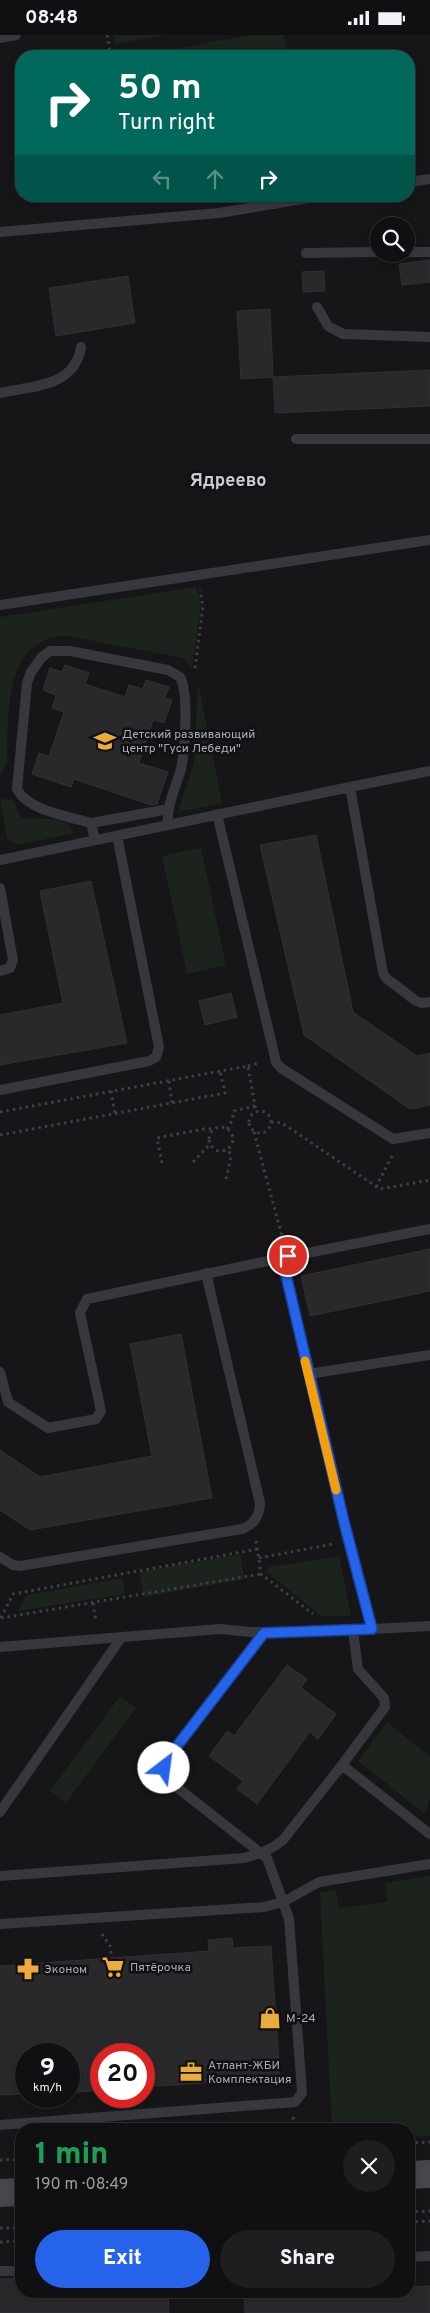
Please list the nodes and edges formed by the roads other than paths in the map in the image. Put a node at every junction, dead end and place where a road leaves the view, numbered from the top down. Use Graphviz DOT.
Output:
graph roads {
  1 [pos="16,35"];
  2 [pos="0,38"];
  3 [pos="430,179"];
  4 [pos="415,181"];
  5 [pos="285,202"];
  6 [pos="0,232"];
  7 [pos="370,252"];
  8 [pos="415,252"];
  9 [pos="430,252"];
  10 [pos="306,253"];
  11 [pos="317,307"];
  12 [pos="430,337"];
  13 [pos="81,347"];
  14 [pos="0,393"];
  15 [pos="296,439"];
  16 [pos="430,439"];
  17 [pos="430,540"];
  18 [pos="0,605"];
  19 [pos="430,771"];
  20 [pos="350,787"];
  21 [pos="169,809"];
  22 [pos="217,814"];
  23 [pos="91,823"];
  24 [pos="168,825"];
  25 [pos="118,836"];
  26 [pos="95,841"];
  27 [pos="0,861"];
  28 [pos="0,888"];
  29 [pos="0,971"];
  30 [pos="430,1002"];
  31 [pos="0,1090"];
  32 [pos="430,1133"];
  33 [pos="430,1229"];
  34 [pos="285,1257"];
  35 [pos="206,1273"];
  36 [pos="430,1355"];
  37 [pos="0,1372"];
  38 [pos="308,1374"];
  39 [pos="0,1557"];
  40 [pos="430,1626"];
  41 [pos="372,1629"];
  42 [pos="353,1631"];
  43 [pos="264,1633"];
  44 [pos="121,1638"];
  45 [pos="0,1647"];
  46 [pos="342,1765"];
  47 [pos="0,1812"];
  48 [pos="430,1834"];
  49 [pos="261,1853"];
  50 [pos="430,1864"];
  51 [pos="0,1875"];
  52 [pos="283,1902"];
  53 [pos="0,1924"];
  54 [pos="27,2123"];
  55 [pos="15,2124"];
  56 [pos="0,2125"];
  57 [pos="430,2174"];
  58 [pos="415,2175"];
  59 [pos="15,2192"];
  60 [pos="0,2193"];
  61 [pos="430,2256"];
  62 [pos="415,2257"];
  63 [pos="0,2271"];
  64 [pos="15,2271"];
  1 -- 2 [label="lane"];
  3 -- 4 [label="lane"];
  5 -- 6 [label="lane"];
  7 -- 10 [label="lane"];
  8 -- 9 [label="lane"];
  11 -- 12 [label="lane"];
  13 -- 14 [label="lane"];
  15 -- 16 [label="lane"];
  17 -- 18 [label="lane"];
  19 -- 20 [label="lane"];
  20 -- 22 [label="lane"];
  20 -- 30 [label="lane"];
  21 -- 23 [label="lane"];
  21 -- 23 [label="lane"];
  21 -- 24 [label="lane"];
  22 -- 24 [label="lane"];
  22 -- 32 [label="lane"];
  23 -- 26 [label="lane"];
  24 -- 25 [label="lane"];
  25 -- 26 [label="lane"];
  25 -- 31 [label="lane"];
  26 -- 27 [label="lane"];
  28 -- 29 [label="lane"];
  33 -- 34 [label="lane"];
  34 -- 35 [label="lane"];
  34 -- 38 [label="lane"];
  35 -- 37 [label="lane"];
  35 -- 39 [label="lane"];
  36 -- 38 [label="lane"];
  38 -- 41 [label="lane"];
  40 -- 41 [label="lane"];
  41 -- 42 [label="lane"];
  42 -- 43 [label="lane"];
  42 -- 46 [label="lane"];
  43 -- 44 [label="lane"];
  43 -- 49 [label="lane"];
  44 -- 45 [label="lane"];
  44 -- 47 [label="lane"];
  46 -- 48 [label="lane"];
  46 -- 49 [label="lane"];
  49 -- 51 [label="lane"];
  49 -- 52 [label="lane"];
  50 -- 52 [label="lane"];
  52 -- 53 [label="lane"];
  52 -- 54 [label="lane"];
  55 -- 56 [label="lane"];
  57 -- 58 [label="street"];
  59 -- 60 [label="street"];
  61 -- 62 [label="lane"];
  63 -- 64 [label="lane"];
}
